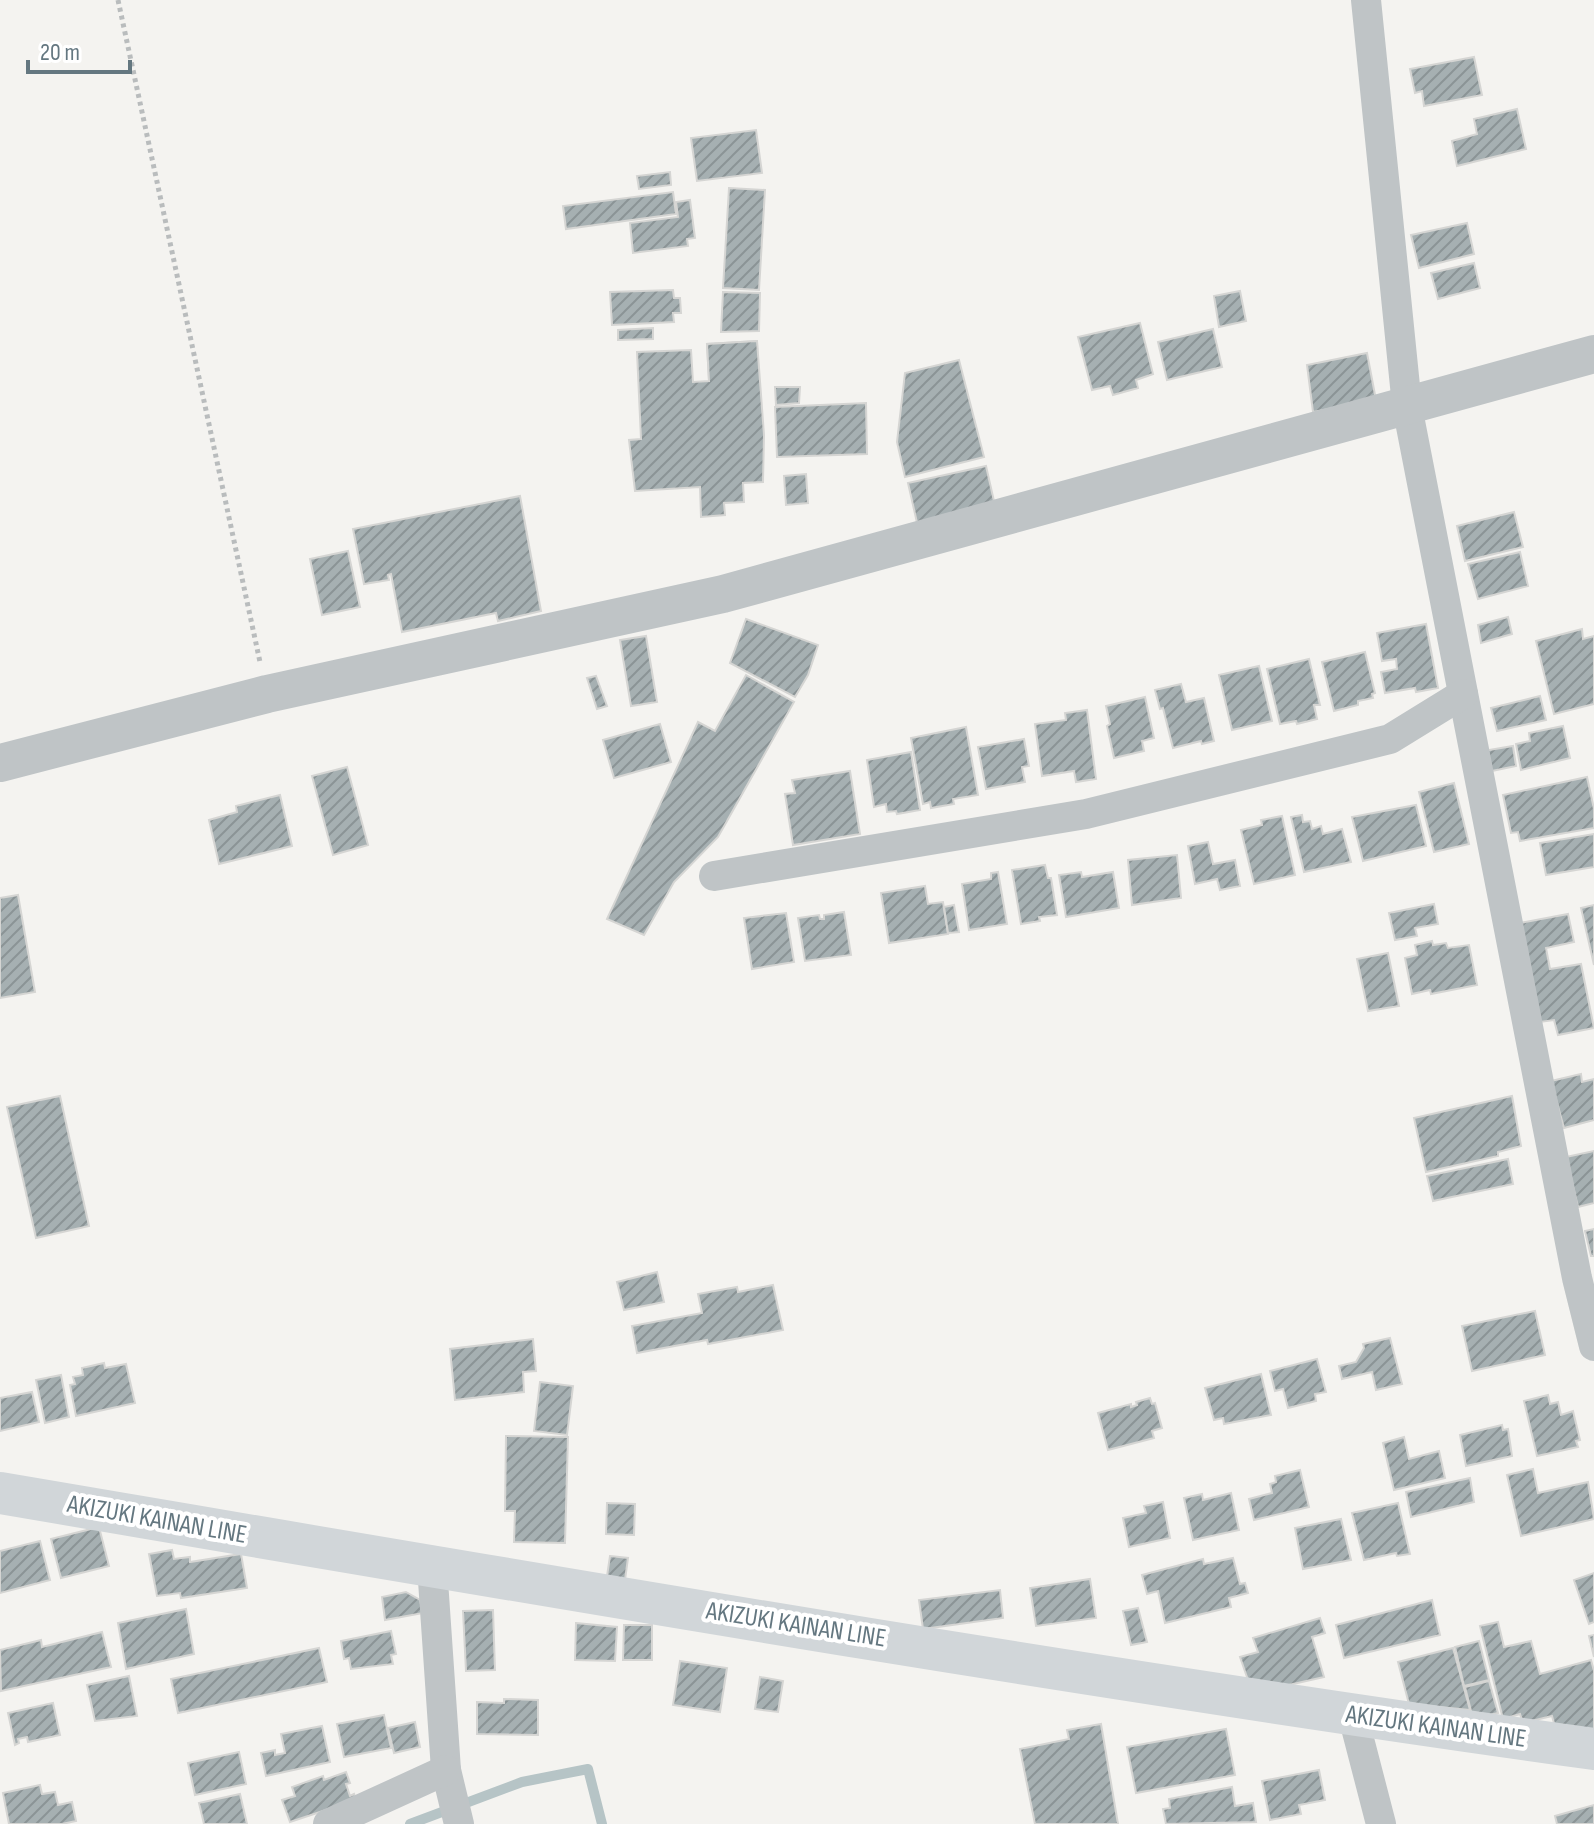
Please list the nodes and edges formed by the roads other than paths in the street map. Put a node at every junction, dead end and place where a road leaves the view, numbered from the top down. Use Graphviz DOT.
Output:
graph roads {
  1 [pos="1366,0"];
  2 [pos="1594,354"];
  3 [pos="1407,406"];
  4 [pos="1463,694"];
  5 [pos="0,763"];
  6 [pos="714,876"];
  7 [pos="1587,1287"];
  8 [pos="1594,1346"];
  9 [pos="0,1493"];
  10 [pos="432,1566"];
  11 [pos="1353,1716"];
  12 [pos="1594,1749"];
  13 [pos="446,1770"];
  14 [pos="328,1824"];
  15 [pos="459,1824"];
  16 [pos="1381,1824"];
  1 -- 3 [label="street"];
  2 -- 3 [label="street"];
  3 -- 4 [label="street"];
  3 -- 5 [label="street"];
  4 -- 6 [label="street"];
  4 -- 7 [label="street"];
  7 -- 8 [label="street"];
  9 -- 10 [label="main road, AKIZUKI KAINAN LINE"];
  10 -- 11 [label="main road, AKIZUKI KAINAN LINE"];
  10 -- 13 [label="street"];
  11 -- 12 [label="main road, AKIZUKI KAINAN LINE"];
  11 -- 16 [label="street"];
  13 -- 14 [label="street"];
  13 -- 15 [label="street"];
}
